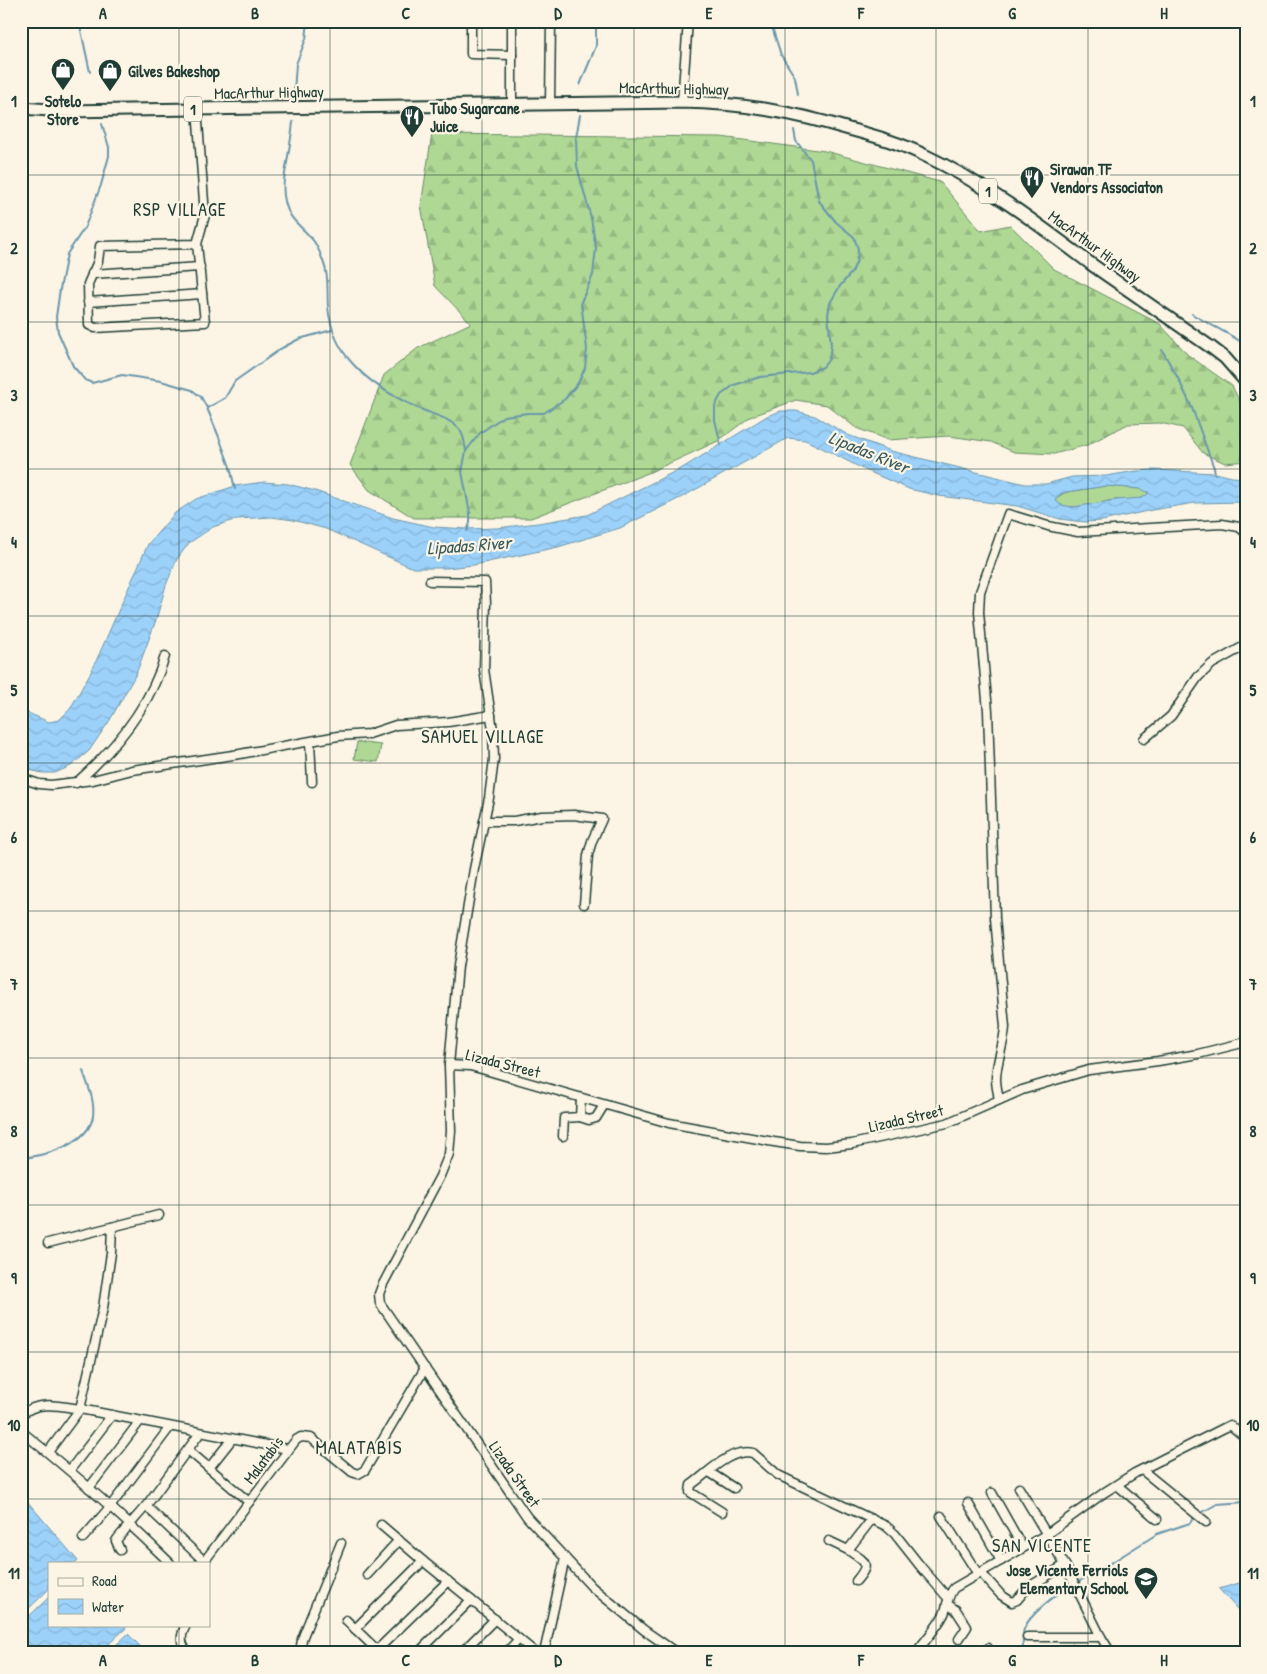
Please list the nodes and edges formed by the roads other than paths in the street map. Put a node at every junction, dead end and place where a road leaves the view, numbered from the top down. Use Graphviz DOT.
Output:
graph roads {
  1 [pos="471,21"];
  2 [pos="512,21"];
  3 [pos="551,21"];
  4 [pos="688,21"];
  5 [pos="512,55"];
  6 [pos="682,102"];
  7 [pos="550,104"];
  8 [pos="512,105"];
  9 [pos="21,108"];
  10 [pos="198,109"];
  11 [pos="197,244"];
  12 [pos="200,267"];
  13 [pos="92,274"];
  14 [pos="202,294"];
  15 [pos="88,302"];
  16 [pos="1246,382"];
  17 [pos="1246,534"];
  18 [pos="430,580"];
  19 [pos="1246,645"];
  20 [pos="165,656"];
  21 [pos="491,715"];
  22 [pos="1144,739"];
  23 [pos="310,742"];
  24 [pos="21,778"];
  25 [pos="76,782"];
  26 [pos="312,782"];
  27 [pos="484,821"];
  28 [pos="584,904"];
  29 [pos="1246,1042"];
  30 [pos="449,1065"];
  31 [pos="581,1098"];
  32 [pos="999,1100"];
  33 [pos="604,1105"];
  34 [pos="580,1117"];
  35 [pos="563,1136"];
  36 [pos="159,1215"];
  37 [pos="112,1227"];
  38 [pos="48,1243"];
  39 [pos="425,1368"];
  40 [pos="80,1409"];
  41 [pos="21,1415"];
  42 [pos="112,1416"];
  43 [pos="140,1421"];
  44 [pos="170,1427"];
  45 [pos="21,1431"];
  46 [pos="200,1433"];
  47 [pos="1246,1438"];
  48 [pos="232,1439"];
  49 [pos="288,1449"];
  50 [pos="188,1450"];
  51 [pos="48,1452"];
  52 [pos="209,1468"];
  53 [pos="70,1470"];
  54 [pos="1142,1470"];
  55 [pos="709,1472"];
  56 [pos="1117,1485"];
  57 [pos="88,1488"];
  58 [pos="734,1488"];
  59 [pos="1019,1488"];
  60 [pos="992,1493"];
  61 [pos="249,1502"];
  62 [pos="968,1503"];
  63 [pos="146,1506"];
  64 [pos="110,1507"];
  65 [pos="722,1512"];
  66 [pos="941,1516"];
  67 [pos="1157,1519"];
  68 [pos="872,1520"];
  69 [pos="1206,1522"];
  70 [pos="130,1524"];
  71 [pos="381,1525"];
  72 [pos="1047,1534"];
  73 [pos="83,1538"];
  74 [pos="399,1540"];
  75 [pos="829,1541"];
  76 [pos="341,1543"];
  77 [pos="1023,1548"];
  78 [pos="120,1550"];
  79 [pos="848,1550"];
  80 [pos="565,1558"];
  81 [pos="423,1561"];
  82 [pos="1001,1561"];
  83 [pos="169,1562"];
  84 [pos="204,1562"];
  85 [pos="1065,1565"];
  86 [pos="980,1574"];
  87 [pos="366,1575"];
  88 [pos="448,1581"];
  89 [pos="856,1581"];
  90 [pos="471,1600"];
  91 [pos="948,1601"];
  92 [pos="495,1619"];
  93 [pos="346,1620"];
  94 [pos="186,1626"];
  95 [pos="355,1629"];
  96 [pos="1027,1637"];
  97 [pos="1101,1637"];
  98 [pos="519,1639"];
  99 [pos="959,1639"];
  100 [pos="918,1650"];
  101 [pos="379,1652"];
  102 [pos="188,1653"];
  103 [pos="300,1653"];
  104 [pos="418,1653"];
  105 [pos="461,1653"];
  106 [pos="506,1653"];
  107 [pos="536,1653"];
  108 [pos="544,1653"];
  109 [pos="677,1653"];
  110 [pos="927,1653"];
  111 [pos="1111,1653"];
  1 -- 5 [label="street"];
  2 -- 5 [label="street"];
  3 -- 7 [label="street"];
  4 -- 6 [label="street"];
  5 -- 8 [label="street"];
  6 -- 7 [label="highway, MacArthur Highway / 1"];
  6 -- 16 [label="highway, MacArthur Highway / 1"];
  7 -- 8 [label="highway, MacArthur Highway / 1"];
  8 -- 10 [label="highway, MacArthur Highway / 1"];
  9 -- 10 [label="highway, MacArthur Highway / 1"];
  10 -- 11 [label="street"];
  11 -- 12 [label="street"];
  11 -- 13 [label="street"];
  12 -- 13 [label="street"];
  12 -- 14 [label="street"];
  13 -- 15 [label="street"];
  14 -- 15 [label="street"];
  14 -- 15 [label="street"];
  17 -- 32 [label="street"];
  18 -- 21 [label="street"];
  19 -- 22 [label="street"];
  20 -- 25 [label="street"];
  21 -- 23 [label="street"];
  21 -- 27 [label="street"];
  23 -- 25 [label="street"];
  23 -- 26 [label="street"];
  24 -- 25 [label="street"];
  27 -- 28 [label="street"];
  27 -- 30 [label="street"];
  29 -- 32 [label="street, Lizada Street"];
  30 -- 31 [label="street, Lizada Street"];
  30 -- 39 [label="street, Lizada Street"];
  31 -- 33 [label="street, Lizada Street"];
  31 -- 34 [label="street"];
  32 -- 33 [label="street, Lizada Street"];
  33 -- 34 [label="street"];
  34 -- 35 [label="street"];
  36 -- 37 [label="street"];
  37 -- 38 [label="street"];
  37 -- 40 [label="street"];
  39 -- 49 [label="street, Malatabis"];
  39 -- 80 [label="street, Lizada Street"];
  40 -- 41 [label="street"];
  40 -- 42 [label="street"];
  40 -- 51 [label="street"];
  42 -- 43 [label="street"];
  42 -- 53 [label="street"];
  43 -- 44 [label="street"];
  43 -- 57 [label="street"];
  44 -- 46 [label="street"];
  44 -- 64 [label="street"];
  45 -- 51 [label="street"];
  46 -- 48 [label="street"];
  46 -- 50 [label="street"];
  47 -- 54 [label="street"];
  48 -- 49 [label="street"];
  48 -- 52 [label="street"];
  49 -- 61 [label="street, Malatabis"];
  50 -- 52 [label="street"];
  50 -- 63 [label="street"];
  51 -- 53 [label="street"];
  52 -- 61 [label="street"];
  53 -- 57 [label="street"];
  54 -- 56 [label="street"];
  54 -- 69 [label="street"];
  55 -- 58 [label="street"];
  55 -- 65 [label="street"];
  55 -- 68 [label="street"];
  56 -- 67 [label="street"];
  56 -- 72 [label="street"];
  57 -- 64 [label="street"];
  59 -- 72 [label="street"];
  60 -- 77 [label="street"];
  61 -- 84 [label="street, Malatabis"];
  62 -- 82 [label="street"];
  63 -- 70 [label="street"];
  63 -- 84 [label="street"];
  64 -- 70 [label="street"];
  64 -- 73 [label="street"];
  66 -- 86 [label="street"];
  68 -- 79 [label="street"];
  68 -- 91 [label="street"];
  70 -- 78 [label="street"];
  70 -- 83 [label="street"];
  71 -- 74 [label="street"];
  72 -- 77 [label="street"];
  72 -- 85 [label="street"];
  74 -- 81 [label="street"];
  74 -- 87 [label="street"];
  75 -- 79 [label="street"];
  76 -- 103 [label="street"];
  77 -- 82 [label="street"];
  79 -- 89 [label="street"];
  80 -- 108 [label="street"];
  80 -- 109 [label="street, Lizada Street"];
  81 -- 88 [label="street"];
  81 -- 95 [label="street"];
  82 -- 86 [label="street"];
  85 -- 86 [label="street"];
  85 -- 97 [label="street"];
  86 -- 91 [label="street"];
  88 -- 90 [label="street"];
  88 -- 101 [label="street"];
  90 -- 92 [label="street"];
  90 -- 104 [label="street"];
  91 -- 99 [label="street"];
  91 -- 100 [label="street"];
  92 -- 98 [label="street"];
  92 -- 105 [label="street"];
  93 -- 95 [label="street"];
  94 -- 102 [label="street"];
  95 -- 101 [label="street"];
  96 -- 97 [label="street"];
  97 -- 111 [label="street"];
  98 -- 106 [label="street"];
  98 -- 107 [label="street"];
  100 -- 110 [label="street"];
}
